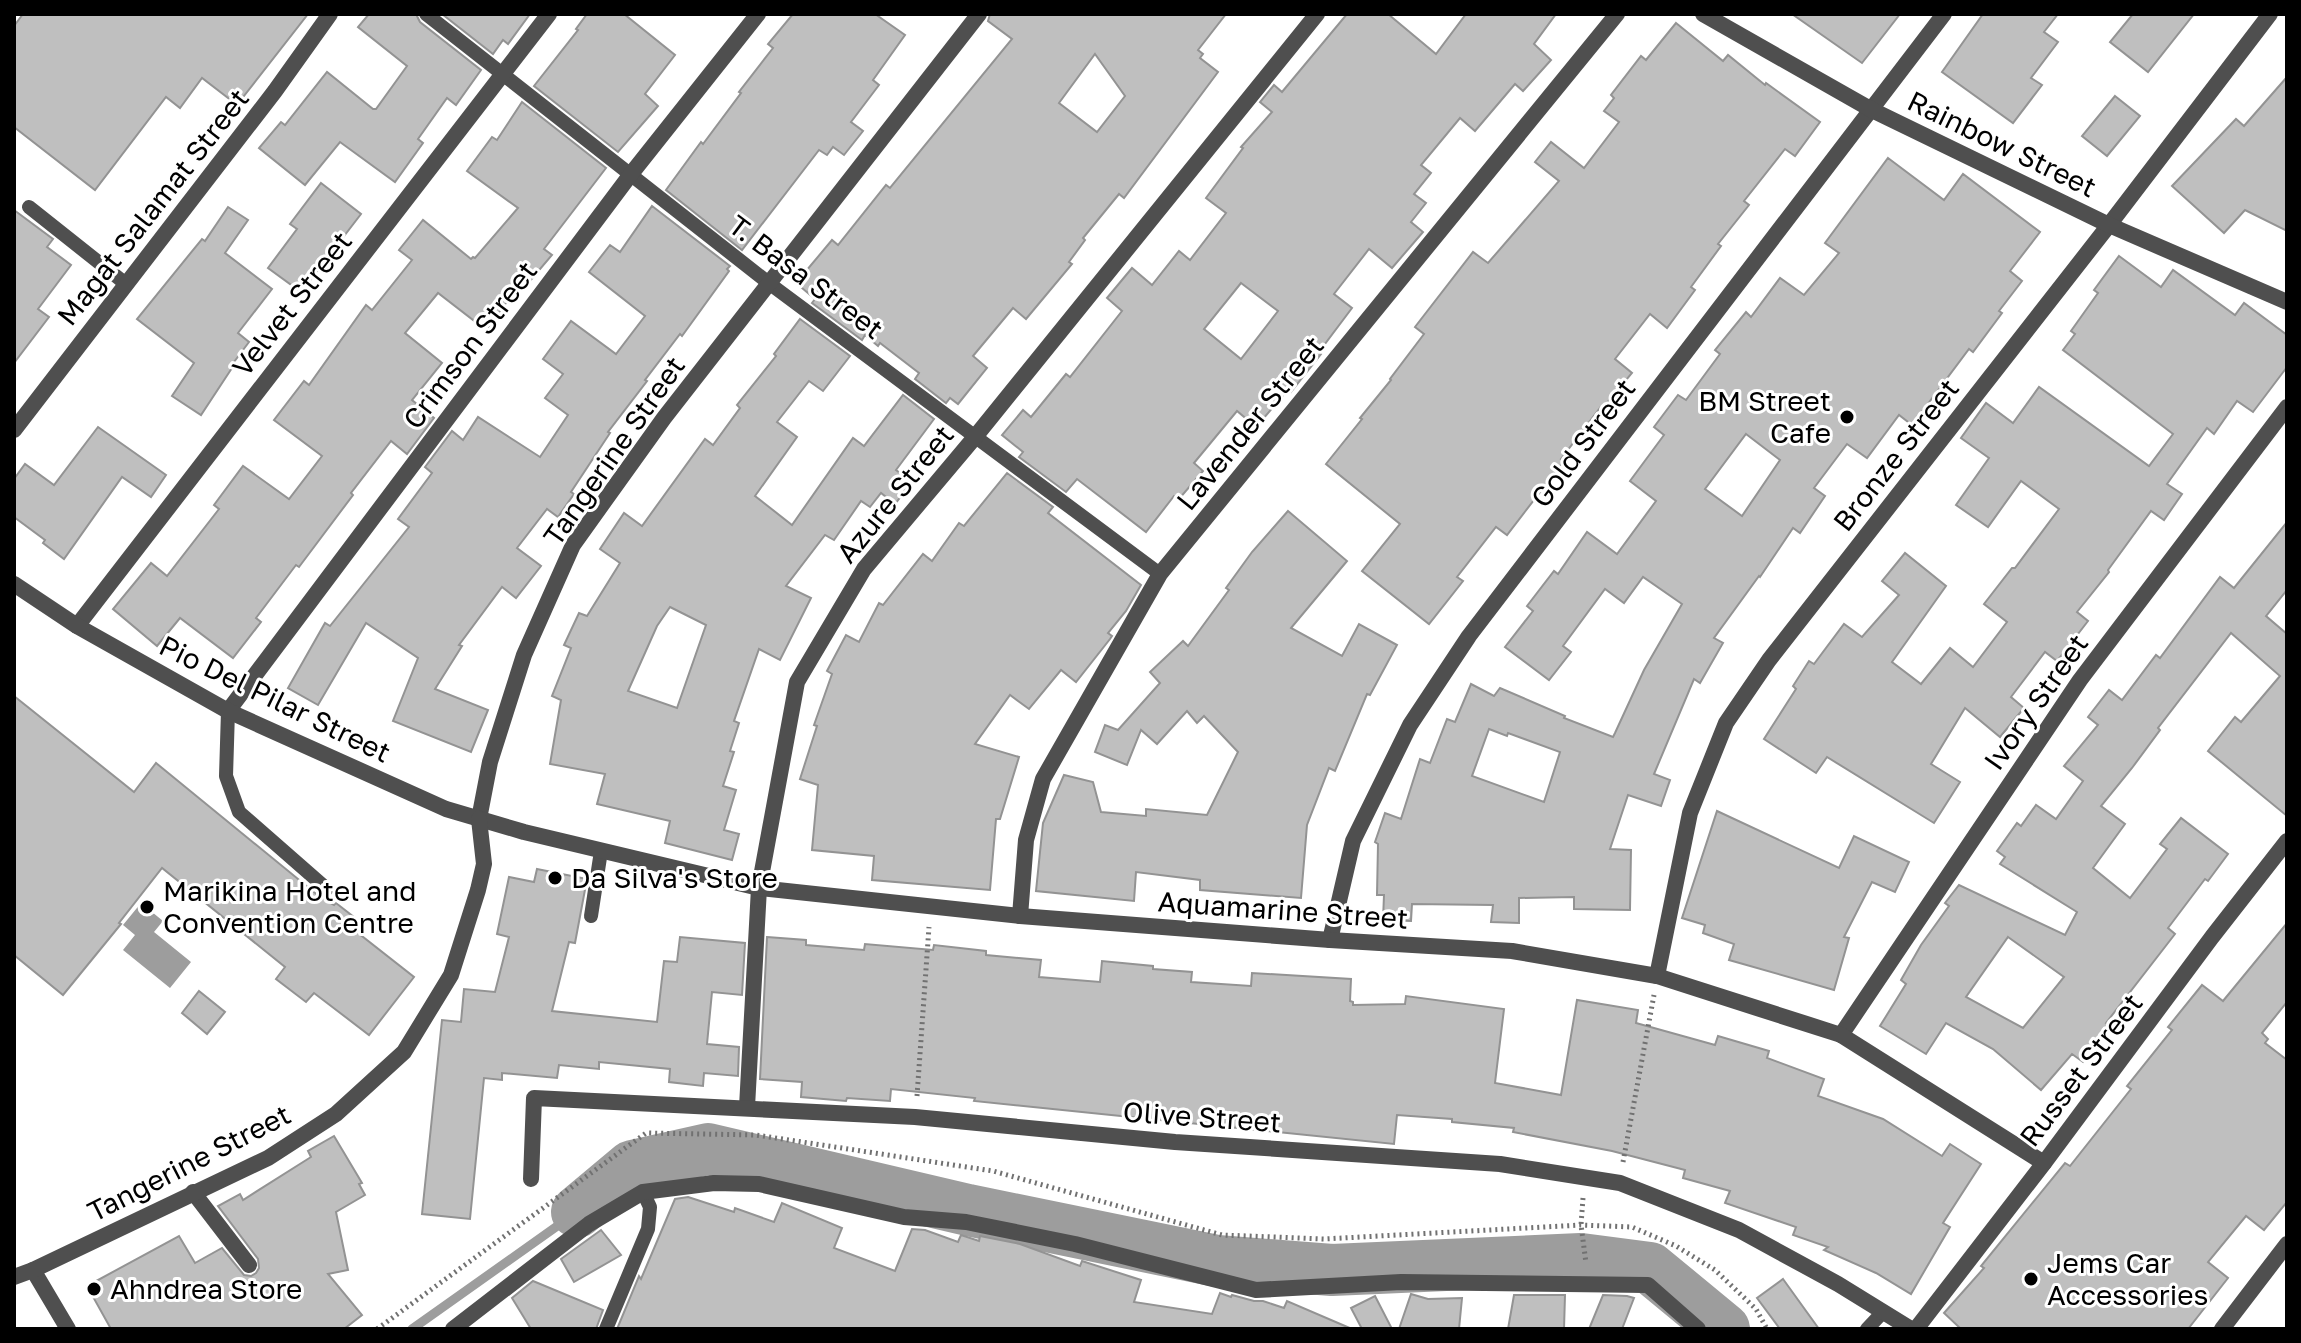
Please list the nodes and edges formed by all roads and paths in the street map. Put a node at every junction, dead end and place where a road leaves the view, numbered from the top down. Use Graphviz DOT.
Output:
graph roads {
  1 [pos="330,14"];
  2 [pos="426,14"];
  3 [pos="549,14"];
  4 [pos="758,14"];
  5 [pos="979,14"];
  6 [pos="1317,14"];
  7 [pos="1617,14"];
  8 [pos="1703,14"];
  9 [pos="1944,14"];
  10 [pos="2270,14"];
  11 [pos="502,74"];
  12 [pos="1872,110"];
  13 [pos="631,174"];
  14 [pos="29,207"];
  15 [pos="2109,225"];
  16 [pos="126,284"];
  17 [pos="770,284"];
  18 [pos="2287,302"];
  19 [pos="2287,407"];
  20 [pos="14,430"];
  21 [pos="975,437"];
  22 [pos="1160,574"];
  23 [pos="14,584"];
  24 [pos="77,626"];
  25 [pos="228,711"];
  26 [pos="479,819"];
  27 [pos="2287,841"];
  28 [pos="601,851"];
  29 [pos="759,888"];
  30 [pos="327,889"];
  31 [pos="930,907"];
  32 [pos="591,916"];
  33 [pos="1020,916"];
  34 [pos="1330,940"];
  35 [pos="1657,976"];
  36 [pos="1841,1035"];
  37 [pos="747,1107"];
  38 [pos="915,1117"];
  39 [pos="2044,1163"];
  40 [pos="531,1179"];
  41 [pos="1620,1183"];
  42 [pos="193,1192"];
  43 [pos="643,1192"];
  44 [pos="1581,1225"];
  45 [pos="2287,1244"];
  46 [pos="249,1265"];
  47 [pos="33,1270"];
  48 [pos="1587,1275"];
  49 [pos="14,1277"];
  50 [pos="1883,1312"];
  51 [pos="68,1329"];
  52 [pos="377,1329"];
  53 [pos="453,1329"];
  54 [pos="606,1329"];
  55 [pos="1698,1329"];
  56 [pos="1767,1329"];
  57 [pos="1867,1329"];
  58 [pos="1914,1329"];
  59 [pos="2222,1329"];
  1 -- 16 [label="street, Magat Salamat Street"];
  2 -- 11 [label="lane, T. Basa Street"];
  3 -- 11 [label="street, Velvet Street"];
  4 -- 13 [label="street, Crimson Street"];
  5 -- 17 [label="street, Tangerine Street"];
  6 -- 21 [label="street, Azure Street"];
  7 -- 22 [label="street, Lavender Street"];
  8 -- 12 [label="street, Rainbow Street"];
  9 -- 12 [label="street, Gold Street"];
  10 -- 15 [label="street, Bronze Street"];
  11 -- 13 [label="lane, T. Basa Street"];
  11 -- 24 [label="street, Velvet Street"];
  12 -- 15 [label="street, Rainbow Street"];
  12 -- 34 [label="street, Gold Street"];
  13 -- 17 [label="lane, T. Basa Street"];
  13 -- 25 [label="street, Crimson Street"];
  14 -- 16 [label="lane"];
  15 -- 18 [label="street, Rainbow Street"];
  15 -- 35 [label="street, Bronze Street"];
  16 -- 20 [label="street, Magat Salamat Street"];
  17 -- 21 [label="lane, T. Basa Street"];
  17 -- 26 [label="street, Tangerine Street"];
  19 -- 36 [label="street, Ivory Street"];
  21 -- 22 [label="lane, T. Basa Street"];
  21 -- 29 [label="street, Azure Street"];
  22 -- 33 [label="street, Lavender Street"];
  23 -- 24 [label="street, Pio Del Pilar Street"];
  24 -- 25 [label="street, Pio Del Pilar Street"];
  25 -- 26 [label="street, Pio Del Pilar Street"];
  25 -- 30 [label="lane"];
  26 -- 28 [label="street, Aquamarine Street"];
  26 -- 42 [label="street, Tangerine Street"];
  27 -- 39 [label="street, Russet Street"];
  28 -- 29 [label="street, Aquamarine Street"];
  28 -- 32 [label="lane"];
  29 -- 31 [label="street, Aquamarine Street"];
  29 -- 37 [label="street, Azure Street"];
  31 -- 33 [label="street, Aquamarine Street"];
  31 -- 38 [label="path"];
  33 -- 34 [label="street, Aquamarine Street"];
  34 -- 35 [label="street, Aquamarine Street"];
  35 -- 36 [label="street, Aquamarine Street"];
  35 -- 41 [label="path"];
  36 -- 39 [label="street, Aquamarine Street"];
  37 -- 38 [label="street, Olive Street"];
  37 -- 40 [label="street, Olive Street"];
  38 -- 41 [label="street, Olive Street"];
  39 -- 58 [label="street, Russet Street"];
  41 -- 50 [label="street, Olive Street"];
  42 -- 46 [label="street"];
  42 -- 47 [label="street, Tangerine Street"];
  43 -- 53 [label="street"];
  43 -- 54 [label="lane"];
  43 -- 55 [label="street"];
  44 -- 48 [label="path"];
  44 -- 52 [label="path"];
  44 -- 56 [label="path"];
  45 -- 59 [label="street"];
  47 -- 49 [label="street, Tangerine Street"];
  47 -- 51 [label="street"];
  50 -- 57 [label="lane"];
  50 -- 58 [label="street, Olive Street"];
}
